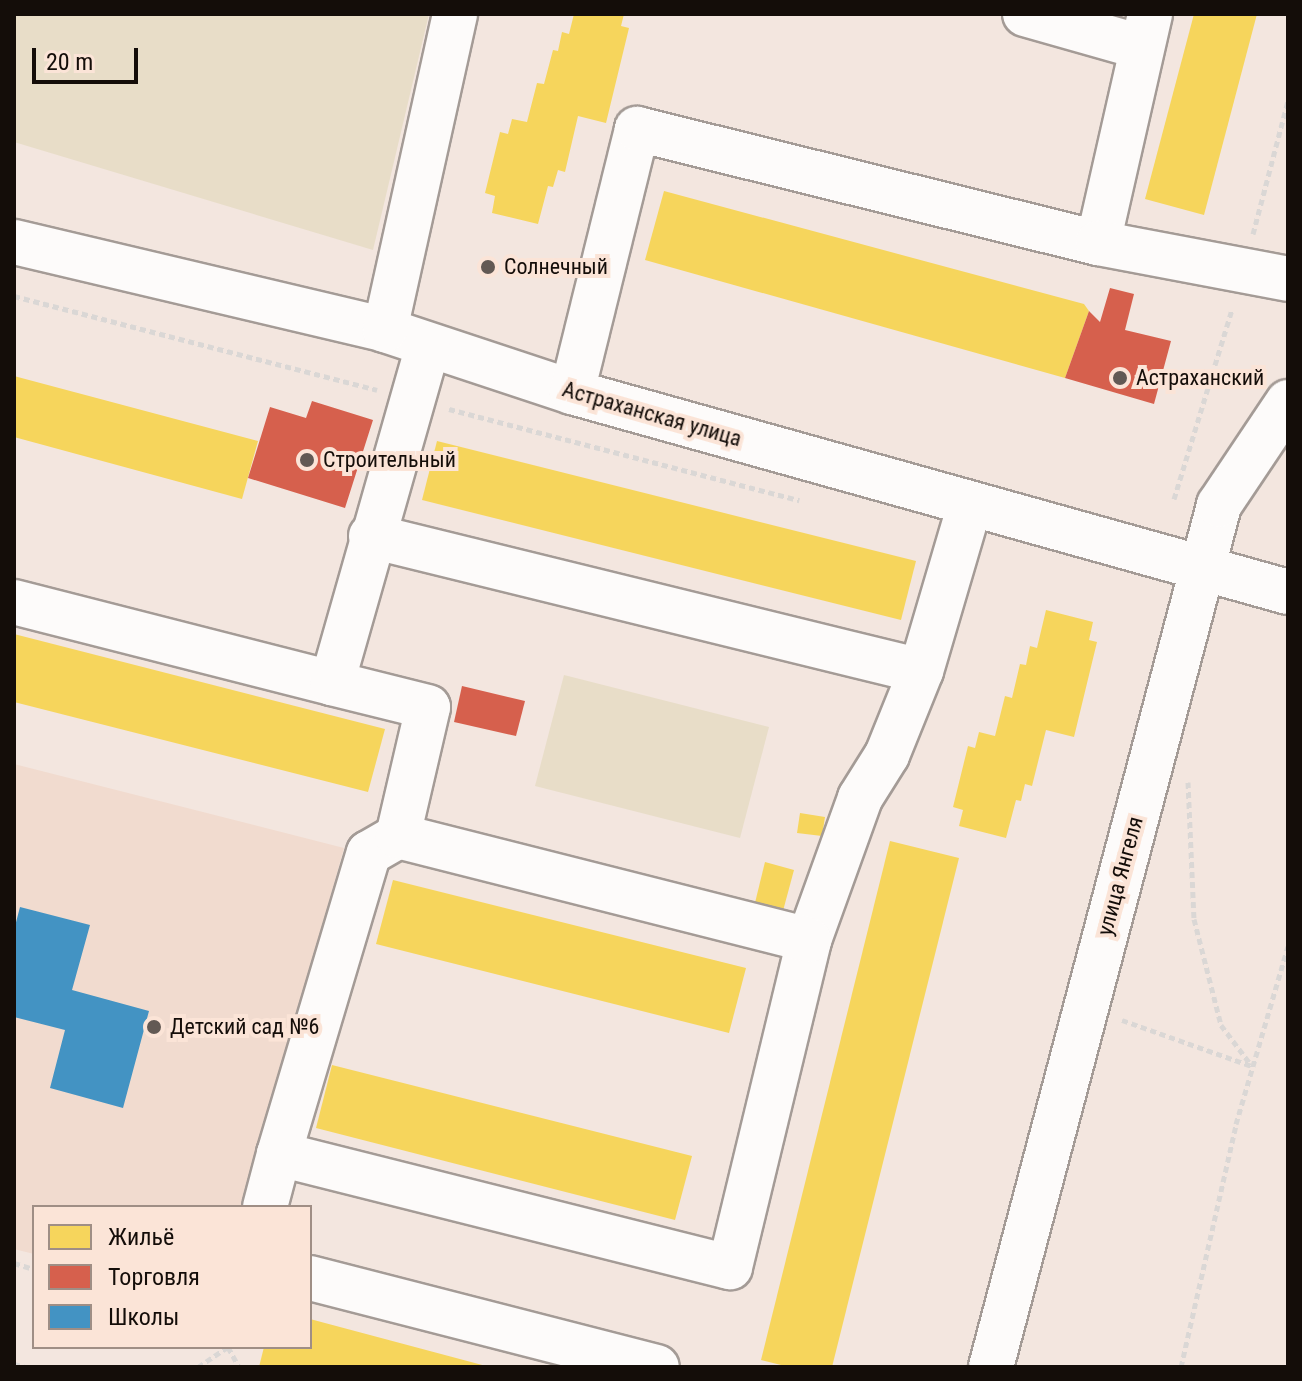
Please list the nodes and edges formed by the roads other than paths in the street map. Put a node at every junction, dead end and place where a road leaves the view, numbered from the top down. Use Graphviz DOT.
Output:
graph roads {
  1 [pos="455,14"];
  2 [pos="1025,14"];
  3 [pos="1145,30"];
  4 [pos="14,242"];
  5 [pos="1098,243"];
  6 [pos="1288,279"];
  7 [pos="385,330"];
  8 [pos="428,347"];
  9 [pos="572,392"];
  10 [pos="1288,402"];
  11 [pos="970,505"];
  12 [pos="371,536"];
  13 [pos="1201,565"];
  14 [pos="1288,592"];
  15 [pos="14,602"];
  16 [pos="921,671"];
  17 [pos="332,683"];
  18 [pos="398,836"];
  19 [pos="809,940"];
  20 [pos="279,1154"];
  21 [pos="266,1205"];
  22 [pos="312,1279"];
  23 [pos="657,1367"];
  24 [pos="991,1367"];
  1 -- 7 [label="street"];
  2 -- 3 [label="street"];
  3 -- 5 [label="street"];
  4 -- 7 [label="street, Астраханская улица"];
  5 -- 6 [label="street"];
  5 -- 9 [label="street"];
  7 -- 8 [label="street, Астраханская улица"];
  8 -- 9 [label="street, Астраханская улица"];
  8 -- 12 [label="street"];
  9 -- 11 [label="street, Астраханская улица"];
  10 -- 13 [label="street, улица Янгеля"];
  11 -- 13 [label="street, Астраханская улица"];
  11 -- 16 [label="street"];
  12 -- 16 [label="street"];
  12 -- 17 [label="street"];
  13 -- 14 [label="street, Астраханская улица"];
  13 -- 24 [label="street, улица Янгеля"];
  15 -- 17 [label="street"];
  16 -- 19 [label="street"];
  17 -- 18 [label="street"];
  18 -- 19 [label="street"];
  18 -- 20 [label="street"];
  19 -- 20 [label="street"];
  20 -- 21 [label="street"];
  22 -- 23 [label="street"];
}
